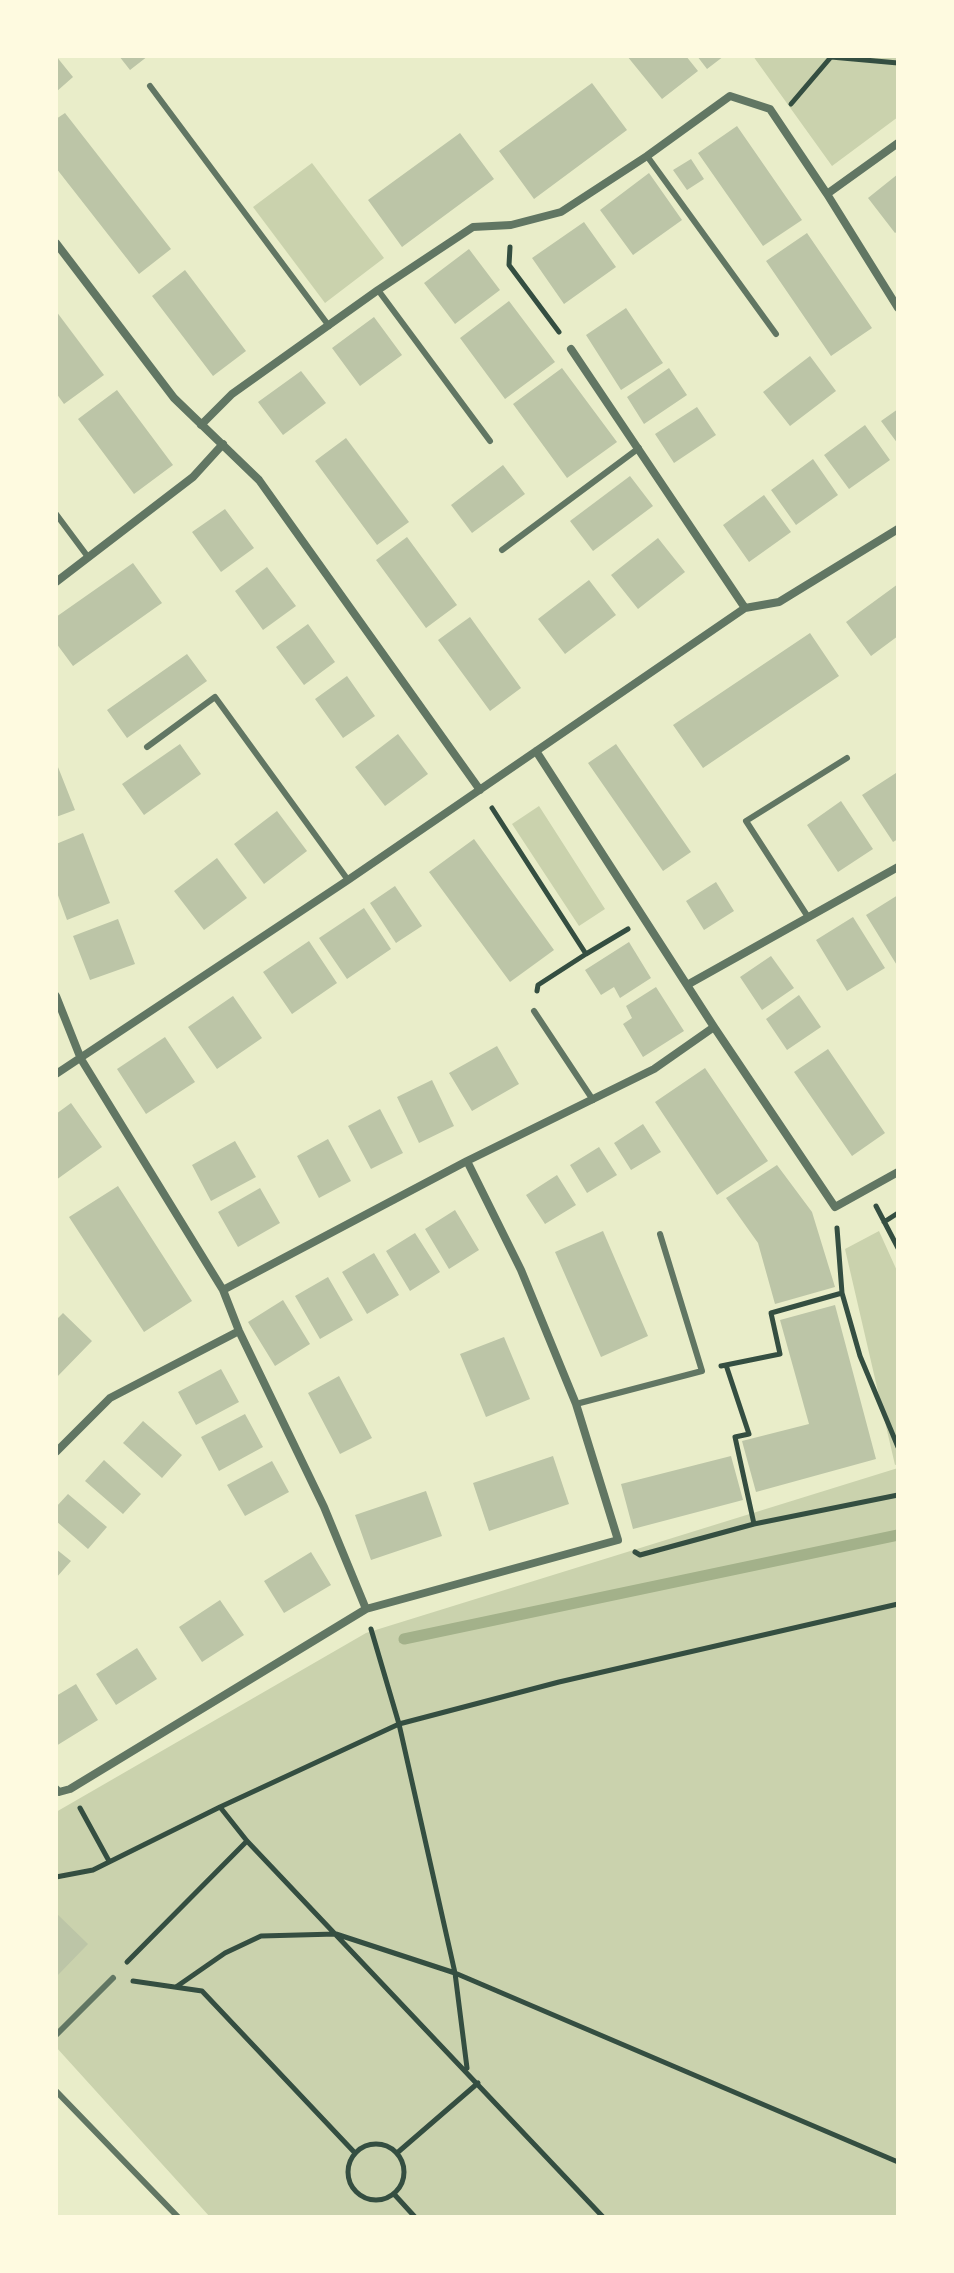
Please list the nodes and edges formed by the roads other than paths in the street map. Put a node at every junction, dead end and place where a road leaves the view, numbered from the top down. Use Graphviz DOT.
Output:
graph roads {
  1 [pos="150,86"];
  2 [pos="898,143"];
  3 [pos="647,156"];
  4 [pos="827,194"];
  5 [pos="56,243"];
  6 [pos="378,290"];
  7 [pos="898,308"];
  8 [pos="329,326"];
  9 [pos="776,334"];
  10 [pos="571,349"];
  11 [pos="201,425"];
  12 [pos="490,441"];
  13 [pos="223,444"];
  14 [pos="639,448"];
  15 [pos="56,514"];
  16 [pos="898,529"];
  17 [pos="502,550"];
  18 [pos="88,557"];
  19 [pos="56,582"];
  20 [pos="745,608"];
  21 [pos="147,747"];
  22 [pos="536,751"];
  23 [pos="847,758"];
  24 [pos="480,790"];
  25 [pos="898,867"];
  26 [pos="348,880"];
  27 [pos="808,917"];
  28 [pos="687,985"];
  29 [pos="56,996"];
  30 [pos="534,1011"];
  31 [pos="714,1027"];
  32 [pos="81,1059"];
  33 [pos="56,1074"];
  34 [pos="593,1100"];
  35 [pos="467,1161"];
  36 [pos="897,1175"];
  37 [pos="660,1234"];
  38 [pos="223,1290"];
  39 [pos="239,1331"];
  40 [pos="576,1404"];
  41 [pos="56,1452"];
  42 [pos="366,1609"];
  43 [pos="56,1789"];
  44 [pos="113,1978"];
  45 [pos="56,2035"];
  46 [pos="56,2091"];
  47 [pos="178,2217"];
  1 -- 8 [label="lane"];
  2 -- 4 [label="street"];
  3 -- 4 [label="street"];
  3 -- 6 [label="street"];
  3 -- 9 [label="lane"];
  4 -- 7 [label="street"];
  5 -- 11 [label="street"];
  6 -- 8 [label="street"];
  6 -- 12 [label="lane"];
  8 -- 11 [label="street"];
  10 -- 14 [label="street"];
  11 -- 13 [label="street"];
  13 -- 18 [label="street"];
  13 -- 24 [label="street"];
  14 -- 17 [label="lane"];
  14 -- 20 [label="street"];
  15 -- 18 [label="lane"];
  16 -- 20 [label="street"];
  18 -- 19 [label="street"];
  20 -- 22 [label="street"];
  21 -- 26 [label="lane"];
  22 -- 24 [label="street"];
  22 -- 28 [label="street"];
  23 -- 27 [label="lane"];
  24 -- 26 [label="street"];
  25 -- 27 [label="street"];
  26 -- 32 [label="street"];
  27 -- 28 [label="street"];
  28 -- 31 [label="street"];
  29 -- 32 [label="street"];
  30 -- 34 [label="lane"];
  31 -- 34 [label="street"];
  31 -- 36 [label="street"];
  32 -- 33 [label="street"];
  32 -- 38 [label="street"];
  34 -- 35 [label="street"];
  35 -- 38 [label="street"];
  35 -- 40 [label="street"];
  37 -- 40 [label="lane"];
  38 -- 39 [label="street"];
  39 -- 41 [label="street"];
  39 -- 42 [label="street"];
  40 -- 42 [label="street"];
  42 -- 43 [label="street"];
  44 -- 45 [label="lane"];
  46 -- 47 [label="lane"];
}
